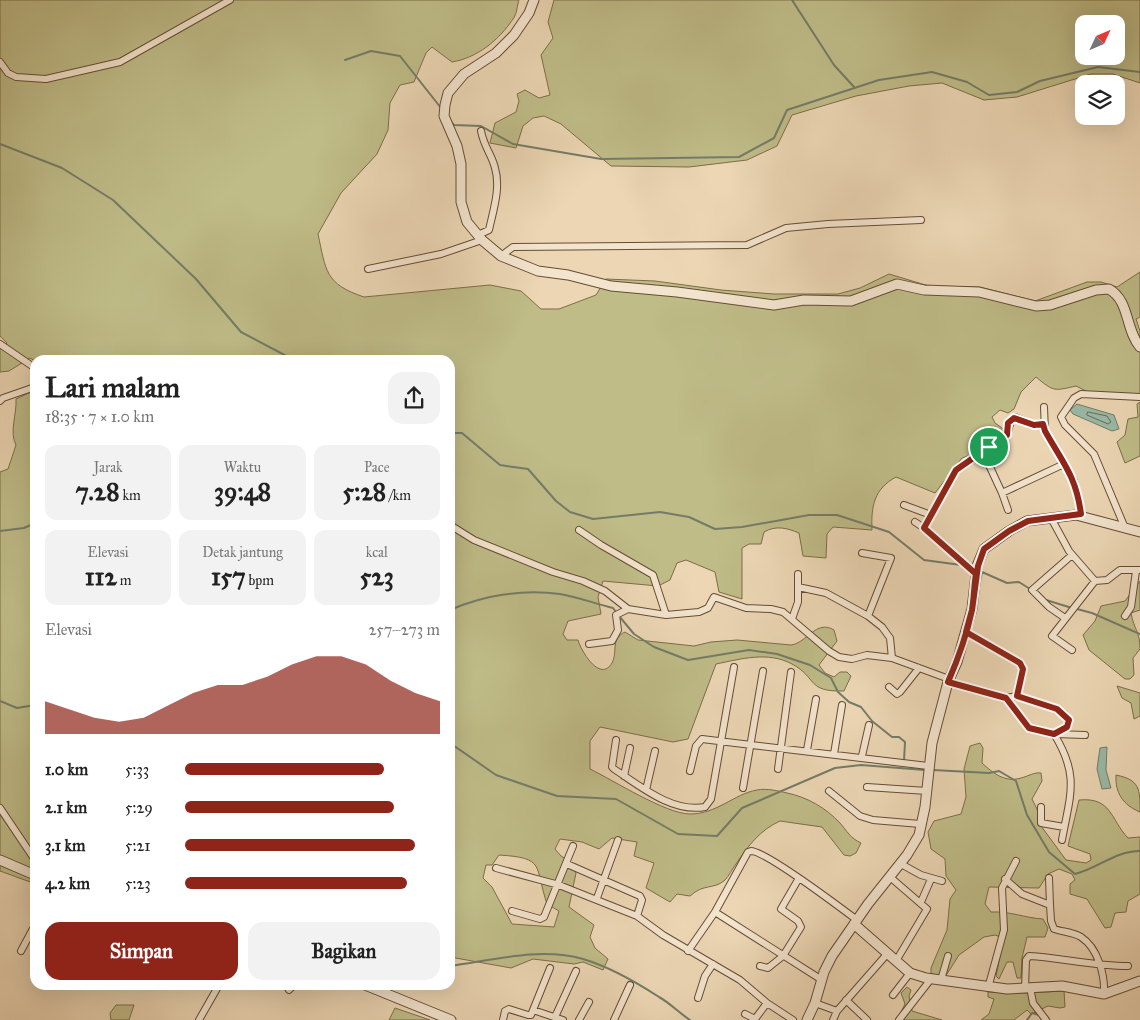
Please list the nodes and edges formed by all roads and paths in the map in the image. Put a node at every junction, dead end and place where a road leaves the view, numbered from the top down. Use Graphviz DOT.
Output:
graph roads {
  1 [pos="230,0"];
  2 [pos="534,0"];
  3 [pos="0,62"];
  4 [pos="481,131"];
  5 [pos="921,220"];
  6 [pos="480,238"];
  7 [pos="501,256"];
  8 [pos="368,269"];
  9 [pos="0,344"];
  10 [pos="1140,347"];
  11 [pos="30,365"];
  12 [pos="30,389"];
  13 [pos="1140,397"];
  14 [pos="0,401"];
  15 [pos="1044,407"];
  16 [pos="1043,424"];
  17 [pos="983,452"];
  18 [pos="1064,464"];
  19 [pos="1002,493"];
  20 [pos="904,505"];
  21 [pos="1008,510"];
  22 [pos="1081,514"];
  23 [pos="931,515"];
  24 [pos="1051,518"];
  25 [pos="915,522"];
  26 [pos="455,527"];
  27 [pos="924,528"];
  28 [pos="1125,528"];
  29 [pos="579,530"];
  30 [pos="1140,532"];
  31 [pos="862,553"];
  32 [pos="1072,555"];
  33 [pos="977,571"];
  34 [pos="1138,571"];
  35 [pos="798,574"];
  36 [pos="1095,581"];
  37 [pos="798,587"];
  38 [pos="628,609"];
  39 [pos="666,615"];
  40 [pos="868,616"];
  41 [pos="1066,616"];
  42 [pos="1125,616"];
  43 [pos="792,619"];
  44 [pos="968,633"];
  45 [pos="589,644"];
  46 [pos="1072,650"];
  47 [pos="892,658"];
  48 [pos="734,667"];
  49 [pos="919,668"];
  50 [pos="763,671"];
  51 [pos="791,672"];
  52 [pos="950,682"];
  53 [pos="889,687"];
  54 [pos="1017,696"];
  55 [pos="1006,698"];
  56 [pos="816,699"];
  57 [pos="842,705"];
  58 [pos="869,725"];
  59 [pos="1054,734"];
  60 [pos="1085,735"];
  61 [pos="616,740"];
  62 [pos="722,741"];
  63 [pos="750,744"];
  64 [pos="630,748"];
  65 [pos="781,748"];
  66 [pos="807,750"];
  67 [pos="655,751"];
  68 [pos="834,754"];
  69 [pos="862,756"];
  70 [pos="778,769"];
  71 [pos="928,769"];
  72 [pos="690,772"];
  73 [pos="624,776"];
  74 [pos="867,787"];
  75 [pos="743,788"];
  76 [pos="646,790"];
  77 [pos="829,791"];
  78 [pos="927,791"];
  79 [pos="1040,807"];
  80 [pos="0,808"];
  81 [pos="920,824"];
  82 [pos="1064,827"];
  83 [pos="618,840"];
  84 [pos="1062,840"];
  85 [pos="573,846"];
  86 [pos="30,853"];
  87 [pos="0,860"];
  88 [pos="1016,861"];
  89 [pos="567,864"];
  90 [pos="901,864"];
  91 [pos="496,868"];
  92 [pos="30,873"];
  93 [pos="890,877"];
  94 [pos="799,878"];
  95 [pos="1050,878"];
  96 [pos="604,879"];
  97 [pos="931,879"];
  98 [pos="1005,879"];
  99 [pos="942,881"];
  100 [pos="559,885"];
  101 [pos="597,898"];
  102 [pos="921,902"];
  103 [pos="1050,905"];
  104 [pos="512,911"];
  105 [pos="715,912"];
  106 [pos="637,916"];
  107 [pos="856,922"];
  108 [pos="30,933"];
  109 [pos="20,950"];
  110 [pos="688,951"];
  111 [pos="888,954"];
  112 [pos="783,956"];
  113 [pos="948,956"];
  114 [pos="896,961"];
  115 [pos="713,964"];
  116 [pos="760,966"];
  117 [pos="1100,966"];
  118 [pos="1128,966"];
  119 [pos="550,968"];
  120 [pos="576,971"];
  121 [pos="910,973"];
  122 [pos="822,980"];
  123 [pos="936,980"];
  124 [pos="1140,981"];
  125 [pos="630,985"];
  126 [pos="988,988"];
  127 [pos="1028,988"];
  128 [pos="216,990"];
  129 [pos="377,990"];
  130 [pos="1104,994"];
  131 [pos="893,995"];
  132 [pos="698,998"];
  133 [pos="846,1000"];
  134 [pos="589,1002"];
  135 [pos="816,1003"];
  136 [pos="767,1004"];
  137 [pos="533,1010"];
  138 [pos="837,1011"];
  139 [pos="745,1014"];
  140 [pos="555,1017"];
  141 [pos="199,1020"];
  142 [pos="451,1020"];
  143 [pos="503,1020"];
  144 [pos="563,1020"];
  145 [pos="579,1020"];
  146 [pos="614,1020"];
  147 [pos="793,1020"];
  148 [pos="807,1020"];
  149 [pos="833,1020"];
  150 [pos="867,1020"];
  151 [pos="899,1020"];
  152 [pos="1046,1020"];
  1 -- 3 [label="street"];
  2 -- 6 [label="street"];
  4 -- 6 [label="street"];
  5 -- 7 [label="street"];
  6 -- 7 [label="street"];
  6 -- 8 [label="street"];
  7 -- 10 [label="street"];
  9 -- 11 [label="street"];
  12 -- 14 [label="street"];
  13 -- 28 [label="street"];
  15 -- 16 [label="street"];
  16 -- 17 [label="street"];
  16 -- 18 [label="street"];
  17 -- 19 [label="street"];
  17 -- 23 [label="street"];
  18 -- 19 [label="street"];
  18 -- 22 [label="street"];
  19 -- 21 [label="street"];
  20 -- 23 [label="street"];
  22 -- 24 [label="street"];
  22 -- 28 [label="street"];
  23 -- 27 [label="street"];
  24 -- 32 [label="street"];
  24 -- 33 [label="street"];
  25 -- 27 [label="street"];
  26 -- 38 [label="street"];
  27 -- 33 [label="street"];
  28 -- 30 [label="street"];
  29 -- 39 [label="street"];
  31 -- 40 [label="street"];
  32 -- 36 [label="street"];
  32 -- 41 [label="street"];
  33 -- 44 [label="street"];
  34 -- 36 [label="street"];
  34 -- 42 [label="street"];
  35 -- 37 [label="street"];
  36 -- 41 [label="street"];
  37 -- 40 [label="street"];
  37 -- 43 [label="street"];
  38 -- 39 [label="street"];
  38 -- 45 [label="street"];
  39 -- 43 [label="street"];
  40 -- 47 [label="street"];
  41 -- 46 [label="street"];
  43 -- 47 [label="street"];
  44 -- 52 [label="street"];
  44 -- 54 [label="street"];
  47 -- 49 [label="street"];
  48 -- 62 [label="street"];
  49 -- 52 [label="street"];
  49 -- 53 [label="street"];
  50 -- 63 [label="street"];
  51 -- 65 [label="street"];
  52 -- 55 [label="street"];
  52 -- 71 [label="street"];
  54 -- 55 [label="street"];
  54 -- 59 [label="street"];
  55 -- 59 [label="street"];
  56 -- 66 [label="street"];
  57 -- 68 [label="street"];
  58 -- 69 [label="street"];
  59 -- 60 [label="street"];
  59 -- 82 [label="street"];
  61 -- 73 [label="street"];
  62 -- 63 [label="street"];
  62 -- 72 [label="street"];
  62 -- 76 [label="street"];
  63 -- 65 [label="street"];
  63 -- 75 [label="street"];
  64 -- 73 [label="street"];
  65 -- 66 [label="street"];
  65 -- 70 [label="street"];
  66 -- 68 [label="street"];
  67 -- 76 [label="street"];
  68 -- 69 [label="street"];
  69 -- 71 [label="street"];
  71 -- 78 [label="street"];
  73 -- 76 [label="street"];
  74 -- 78 [label="street"];
  77 -- 81 [label="street"];
  78 -- 81 [label="street"];
  79 -- 82 [label="street"];
  80 -- 86 [label="street"];
  81 -- 90 [label="street"];
  82 -- 84 [label="street"];
  83 -- 96 [label="street"];
  85 -- 89 [label="street"];
  87 -- 92 [label="street"];
  88 -- 98 [label="street"];
  89 -- 96 [label="street"];
  89 -- 100 [label="street"];
  90 -- 93 [label="street"];
  90 -- 97 [label="street"];
  91 -- 100 [label="street"];
  93 -- 102 [label="street"];
  93 -- 107 [label="street"];
  94 -- 105 [label="street"];
  94 -- 107 [label="street"];
  94 -- 112 [label="street"];
  95 -- 103 [label="street"];
  96 -- 101 [label="street"];
  96 -- 106 [label="street"];
  97 -- 99 [label="street"];
  97 -- 102 [label="street"];
  98 -- 103 [label="street"];
  98 -- 126 [label="street"];
  100 -- 101 [label="street"];
  100 -- 104 [label="street"];
  101 -- 106 [label="street"];
  102 -- 114 [label="street"];
  103 -- 117 [label="street"];
  105 -- 110 [label="street"];
  105 -- 112 [label="street"];
  106 -- 110 [label="street"];
  107 -- 111 [label="street"];
  107 -- 122 [label="street"];
  108 -- 109 [label="street"];
  110 -- 115 [label="street"];
  111 -- 114 [label="street"];
  111 -- 133 [label="street"];
  112 -- 116 [label="street"];
  112 -- 122 [label="street"];
  113 -- 123 [label="street"];
  114 -- 121 [label="street"];
  115 -- 132 [label="street"];
  115 -- 136 [label="street"];
  117 -- 118 [label="street"];
  117 -- 127 [label="street"];
  117 -- 130 [label="street"];
  119 -- 137 [label="street"];
  120 -- 140 [label="street"];
  121 -- 123 [label="street"];
  121 -- 131 [label="street"];
  122 -- 135 [label="street"];
  123 -- 126 [label="street"];
  123 -- 151 [label="street"];
  124 -- 130 [label="street"];
  125 -- 146 [label="street"];
  126 -- 127 [label="street"];
  127 -- 130 [label="street"];
  127 -- 152 [label="street"];
  128 -- 141 [label="street"];
  129 -- 142 [label="street"];
  133 -- 138 [label="street"];
  133 -- 150 [label="street"];
  134 -- 145 [label="street"];
  135 -- 138 [label="street"];
  135 -- 148 [label="street"];
  136 -- 139 [label="street"];
  136 -- 147 [label="street"];
  137 -- 140 [label="street"];
  137 -- 143 [label="street"];
  138 -- 149 [label="street"];
  140 -- 144 [label="street"];
}
